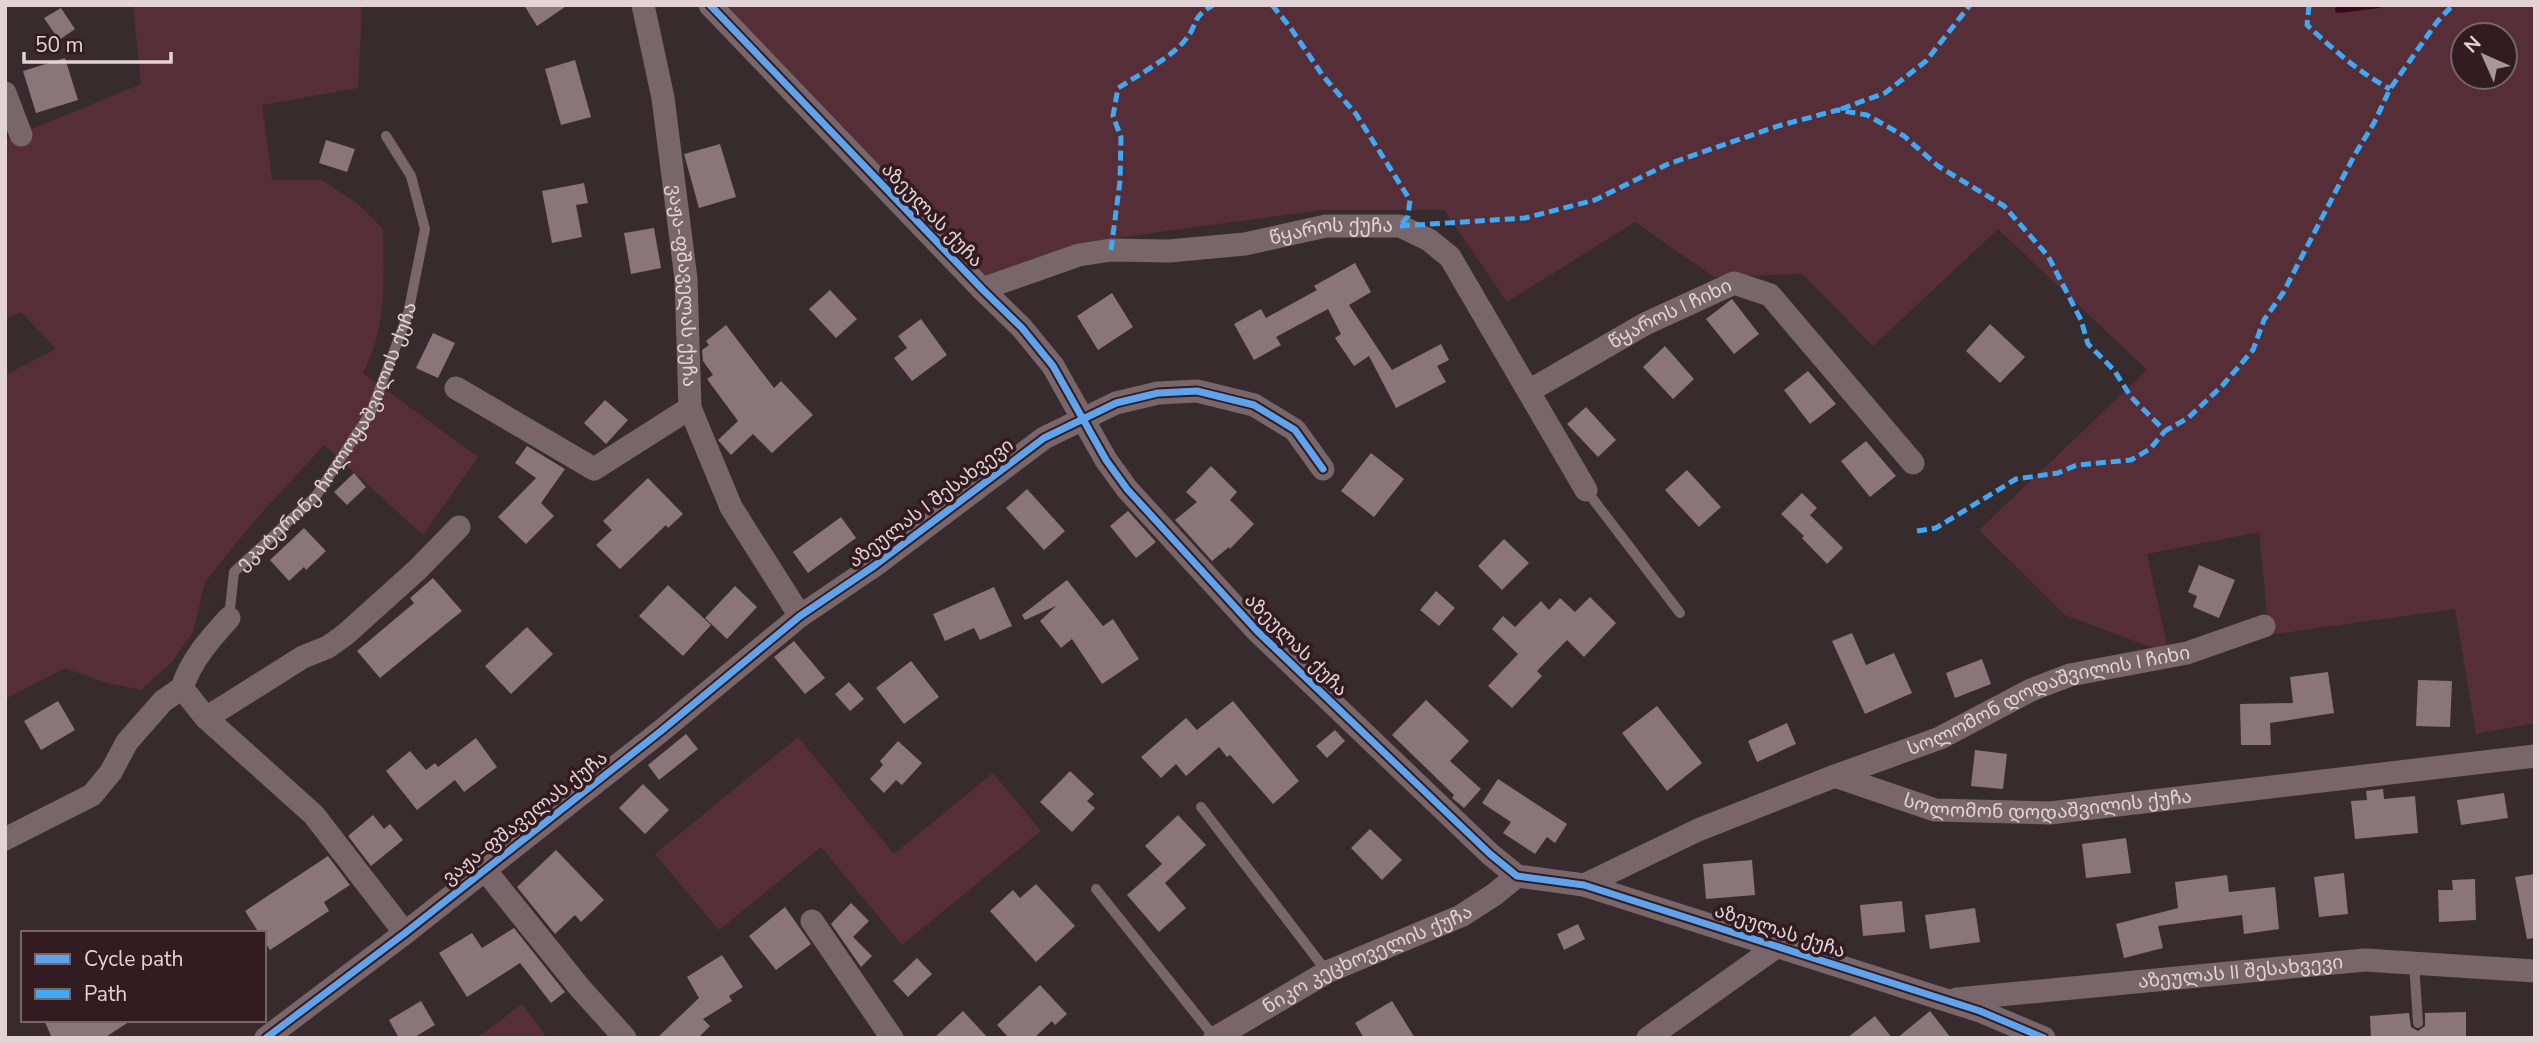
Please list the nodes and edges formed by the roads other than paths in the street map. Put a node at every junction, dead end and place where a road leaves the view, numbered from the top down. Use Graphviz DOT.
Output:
graph roads {
  1 [pos="643,5"];
  2 [pos="710,5"];
  3 [pos="5,93"];
  4 [pos="21,135"];
  5 [pos="386,136"];
  6 [pos="982,289"];
  7 [pos="456,388"];
  8 [pos="1528,391"];
  9 [pos="690,408"];
  10 [pos="1083,419"];
  11 [pos="1913,463"];
  12 [pos="1323,469"];
  13 [pos="1586,490"];
  14 [pos="458,527"];
  15 [pos="1680,613"];
  16 [pos="800,616"];
  17 [pos="229,618"];
  18 [pos="2264,626"];
  19 [pos="182,688"];
  20 [pos="206,718"];
  21 [pos="2535,756"];
  22 [pos="1835,776"];
  23 [pos="1201,807"];
  24 [pos="5,839"];
  25 [pos="485,870"];
  26 [pos="1517,876"];
  27 [pos="1584,886"];
  28 [pos="1096,889"];
  29 [pos="812,921"];
  30 [pos="405,933"];
  31 [pos="1776,947"];
  32 [pos="2414,963"];
  33 [pos="2535,971"];
  34 [pos="1327,972"];
  35 [pos="1947,1000"];
  36 [pos="2418,1023"];
  37 [pos="266,1038"];
  38 [pos="625,1038"];
  39 [pos="892,1038"];
  40 [pos="1215,1038"];
  41 [pos="1648,1038"];
  42 [pos="2044,1038"];
  1 -- 9 [label="street, ვაჟა-ფშაველას ქუჩა"];
  2 -- 6 [label="street, აზეულას ქუჩა"];
  3 -- 4 [label="street"];
  5 -- 17 [label="lane, ეკატერინე ჩოლოყაშვილის ქუჩა"];
  6 -- 8 [label="street, წყაროს ქუჩა"];
  6 -- 10 [label="street, აზეულას ქუჩა"];
  7 -- 9 [label="street"];
  8 -- 11 [label="street, წყაროს I ჩიხი"];
  8 -- 13 [label="street, წყაროს ქუჩა"];
  9 -- 16 [label="street, ვაჟა-ფშაველას ქუჩა"];
  10 -- 12 [label="street, აზეულას I შესახვევი"];
  10 -- 16 [label="street, აზეულას I შესახვევი"];
  10 -- 26 [label="street, აზეულას ქუჩა"];
  13 -- 15 [label="lane"];
  14 -- 20 [label="street"];
  16 -- 25 [label="street, ვაჟა-ფშაველას ქუჩა"];
  17 -- 19 [label="street, ეკატერინე ჩოლოყაშვილის ქუჩა"];
  18 -- 22 [label="street, სოლომონ დოდაშვილის I ჩიხი"];
  19 -- 20 [label="street"];
  19 -- 24 [label="street"];
  20 -- 30 [label="street"];
  21 -- 22 [label="street, სოლომონ დოდაშვილის ქუჩა"];
  22 -- 27 [label="street"];
  23 -- 34 [label="lane"];
  25 -- 30 [label="street, ვაჟა-ფშაველას ქუჩა"];
  25 -- 38 [label="street"];
  26 -- 27 [label="street, აზეულას ქუჩა"];
  26 -- 34 [label="street, ნიკო კეცხოველის ქუჩა"];
  27 -- 31 [label="street, აზეულას ქუჩა"];
  28 -- 40 [label="lane"];
  29 -- 39 [label="street"];
  30 -- 37 [label="street, ვაჟა-ფშაველას ქუჩა"];
  31 -- 35 [label="street, აზეულას ქუჩა"];
  31 -- 41 [label="street"];
  32 -- 33 [label="street, აზეულას II შესახვევი"];
  32 -- 35 [label="street, აზეულას II შესახვევი"];
  32 -- 36 [label="lane"];
  34 -- 40 [label="street, ნიკო კეცხოველის ქუჩა"];
  35 -- 42 [label="street, აზეულას ქუჩა"];
}
